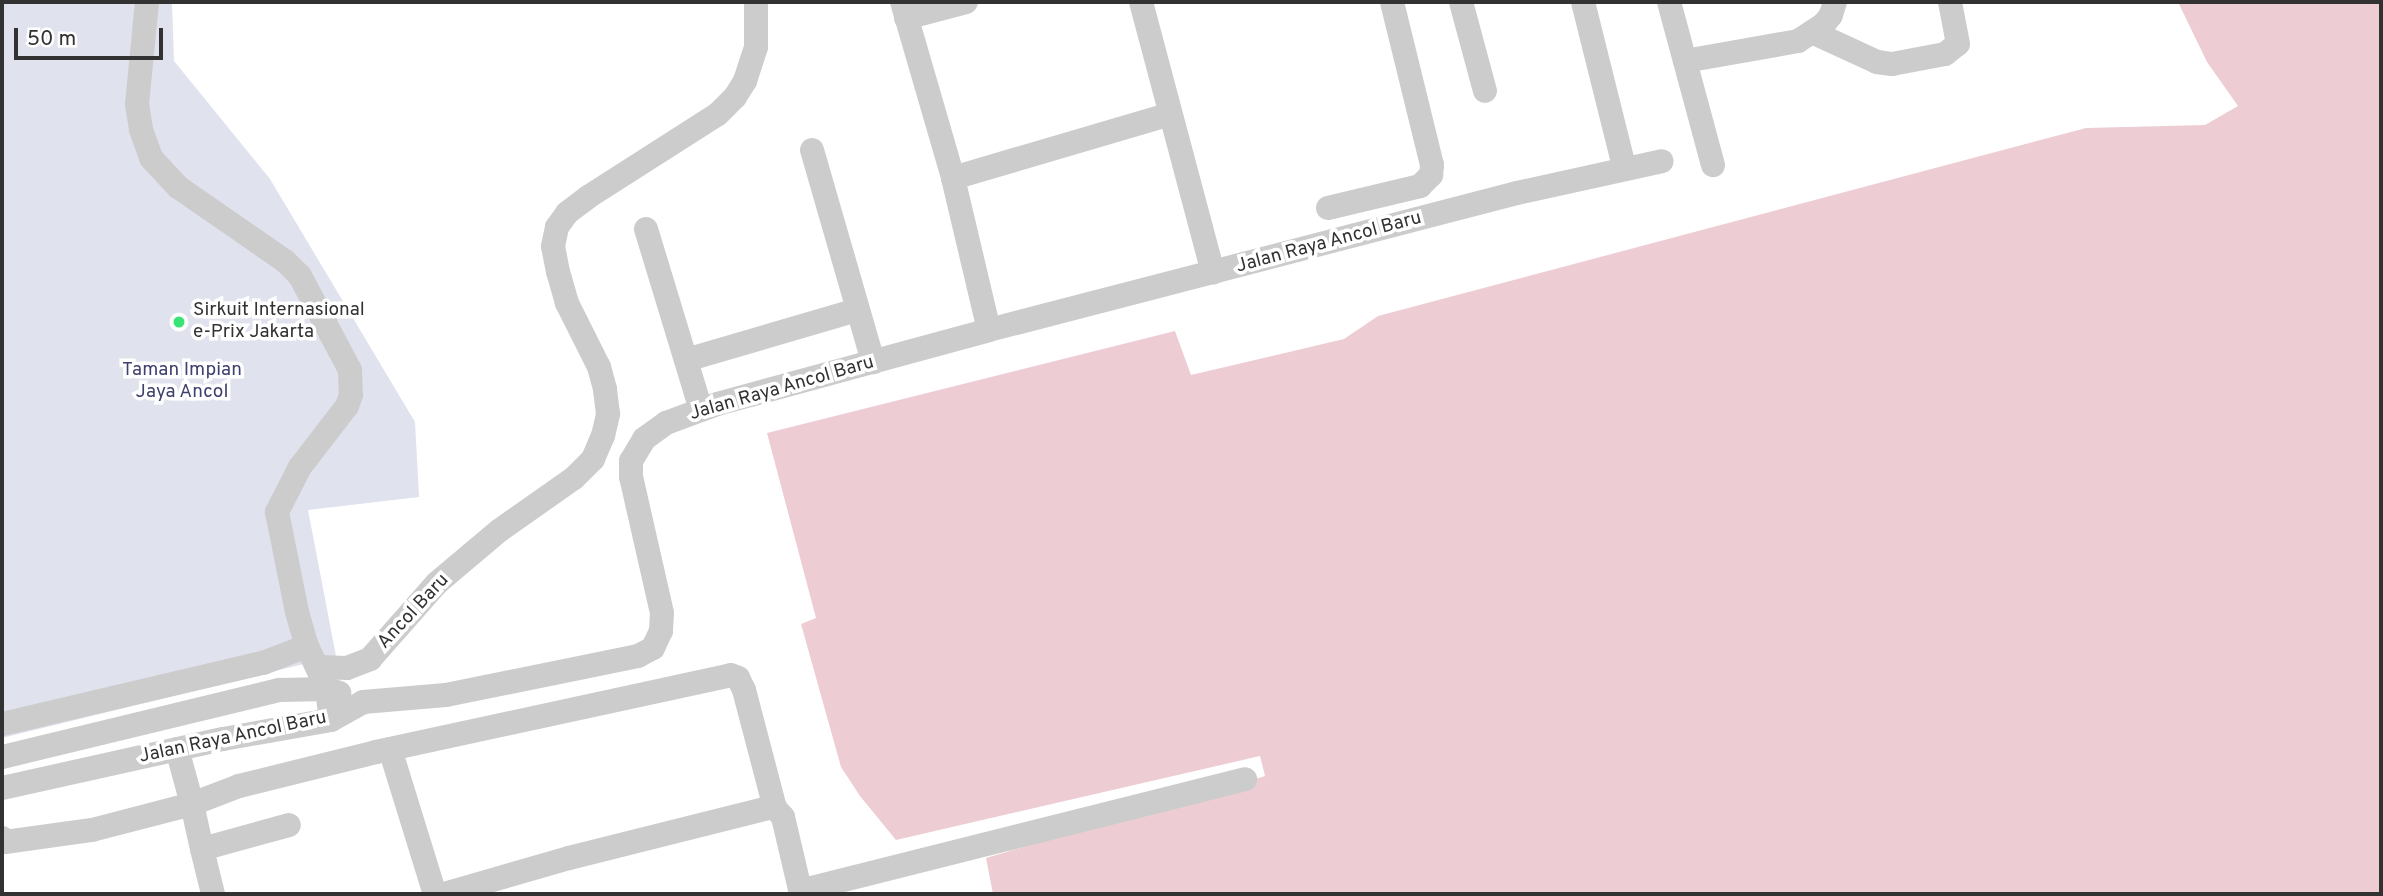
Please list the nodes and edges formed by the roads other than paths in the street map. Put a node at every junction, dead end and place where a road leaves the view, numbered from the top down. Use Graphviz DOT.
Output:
graph roads {
  1 [pos="147,2"];
  2 [pos="757,2"];
  3 [pos="966,2"];
  4 [pos="1141,2"];
  5 [pos="1392,2"];
  6 [pos="1461,2"];
  7 [pos="1583,2"];
  8 [pos="1669,2"];
  9 [pos="1835,2"];
  10 [pos="1950,2"];
  11 [pos="904,10"];
  12 [pos="1812,32"];
  13 [pos="1685,61"];
  14 [pos="1485,91"];
  15 [pos="1170,114"];
  16 [pos="812,150"];
  17 [pos="1661,161"];
  18 [pos="1713,165"];
  19 [pos="1623,167"];
  20 [pos="953,178"];
  21 [pos="1328,208"];
  22 [pos="646,229"];
  23 [pos="1213,273"];
  24 [pos="858,310"];
  25 [pos="989,330"];
  26 [pos="686,360"];
  27 [pos="873,362"];
  28 [pos="701,410"];
  29 [pos="317,667"];
  30 [pos="363,702"];
  31 [pos="214,704"];
  32 [pos="331,720"];
  33 [pos="2,724"];
  34 [pos="223,739"];
  35 [pos="177,749"];
  36 [pos="390,749"];
  37 [pos="2,757"];
  38 [pos="1245,779"];
  39 [pos="2,788"];
  40 [pos="192,804"];
  41 [pos="775,808"];
  42 [pos="289,825"];
  43 [pos="2,838"];
  44 [pos="202,849"];
  45 [pos="801,893"];
  46 [pos="213,894"];
  47 [pos="435,894"];
  48 [pos="444,894"];
  1 -- 29 [label="lane"];
  2 -- 29 [label="lane, Ancol Baru"];
  3 -- 11 [label="lane"];
  4 -- 15 [label="lane"];
  5 -- 21 [label="lane"];
  6 -- 14 [label="lane"];
  7 -- 19 [label="lane"];
  8 -- 13 [label="lane"];
  9 -- 12 [label="lane"];
  10 -- 12 [label="lane"];
  11 -- 20 [label="lane"];
  12 -- 13 [label="lane"];
  13 -- 18 [label="lane"];
  15 -- 20 [label="lane"];
  15 -- 23 [label="lane"];
  16 -- 24 [label="lane"];
  17 -- 19 [label="lane, Jalan Raya Ancol Baru"];
  19 -- 23 [label="lane, Jalan Raya Ancol Baru"];
  20 -- 25 [label="lane"];
  22 -- 26 [label="lane"];
  23 -- 25 [label="lane, Jalan Raya Ancol Baru"];
  24 -- 26 [label="lane"];
  24 -- 27 [label="lane"];
  25 -- 27 [label="lane, Jalan Raya Ancol Baru"];
  26 -- 28 [label="lane"];
  27 -- 28 [label="lane, Jalan Raya Ancol Baru"];
  28 -- 30 [label="lane, Jalan Raya Ancol Baru"];
  29 -- 30 [label="lane"];
  29 -- 31 [label="lane, Ancol Baru"];
  29 -- 32 [label="lane"];
  29 -- 33 [label="lane"];
  30 -- 32 [label="lane, Jalan Raya Ancol Baru"];
  31 -- 34 [label="lane"];
  31 -- 37 [label="lane, Ancol Baru"];
  32 -- 34 [label="lane, Jalan Raya Ancol Baru"];
  34 -- 35 [label="lane, Jalan Raya Ancol Baru"];
  35 -- 39 [label="lane, Jalan Raya Ancol Baru"];
  35 -- 40 [label="lane"];
  36 -- 40 [label="lane"];
  36 -- 41 [label="lane"];
  36 -- 47 [label="lane"];
  38 -- 45 [label="lane"];
  40 -- 43 [label="lane"];
  40 -- 44 [label="lane"];
  41 -- 45 [label="lane"];
  41 -- 48 [label="lane"];
  42 -- 44 [label="lane"];
  44 -- 46 [label="lane"];
}
